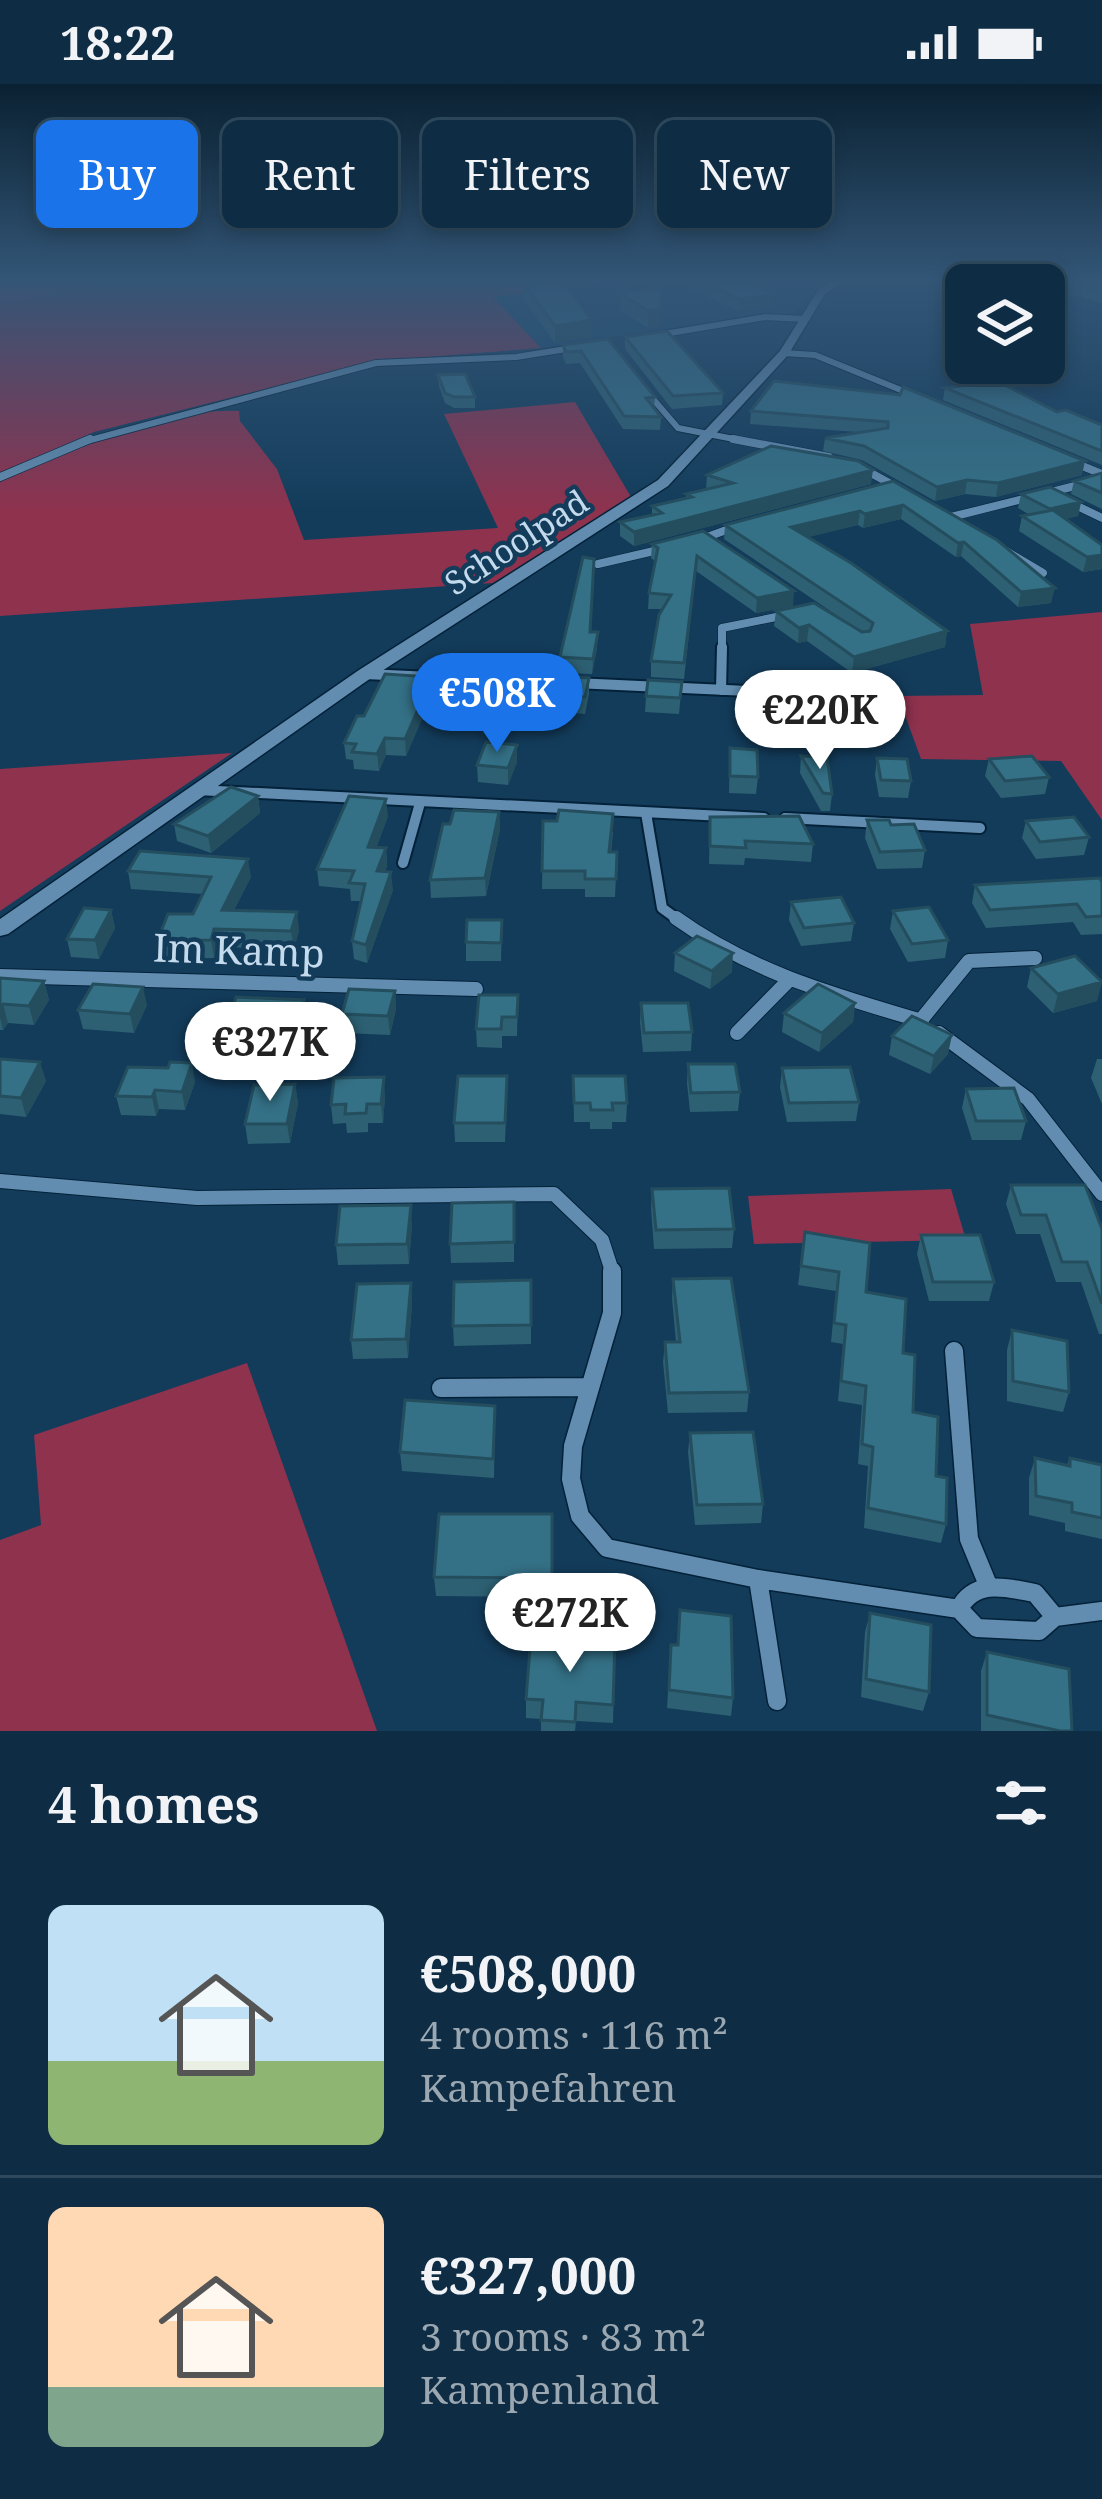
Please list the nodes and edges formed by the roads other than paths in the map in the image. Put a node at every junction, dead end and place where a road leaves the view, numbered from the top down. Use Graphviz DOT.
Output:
graph roads {
  1 [pos="517,357"];
  2 [pos="780,357"];
  3 [pos="819,357"];
  4 [pos="637,378"];
  5 [pos="926,401"];
  6 [pos="707,437"];
  7 [pos="1058,456"];
  8 [pos="1102,476"];
  9 [pos="0,477"];
  10 [pos="894,486"];
  11 [pos="875,491"];
  12 [pos="1052,494"];
  13 [pos="913,496"];
  14 [pos="932,507"];
  15 [pos="951,517"];
  16 [pos="1102,518"];
  17 [pos="755,522"];
  18 [pos="969,528"];
  19 [pos="710,535"];
  20 [pos="988,539"];
  21 [pos="726,551"];
  22 [pos="598,564"];
  23 [pos="1043,573"];
  24 [pos="791,614"];
  25 [pos="365,674"];
  26 [pos="460,678"];
  27 [pos="484,679"];
  28 [pos="721,690"];
  29 [pos="810,694"];
  30 [pos="196,790"];
  31 [pos="420,803"];
  32 [pos="646,813"];
  33 [pos="980,828"];
  34 [pos="403,862"];
  35 [pos="0,929"];
  36 [pos="1035,958"];
  37 [pos="0,976"];
  38 [pos="788,980"];
  39 [pos="476,988"];
  40 [pos="921,1020"];
  41 [pos="737,1033"];
  42 [pos="0,1181"];
  43 [pos="1102,1194"];
  44 [pos="954,1351"];
  45 [pos="590,1387"];
  46 [pos="441,1388"];
  47 [pos="758,1579"];
  48 [pos="988,1585"];
  49 [pos="959,1609"];
  50 [pos="1102,1610"];
  51 [pos="1055,1617"];
  52 [pos="777,1701"];
  1 -- 9 [label="street"];
  2 -- 6 [label="street, Schoolpad"];
  3 -- 5 [label="street"];
  4 -- 6 [label="street"];
  6 -- 10 [label="street"];
  6 -- 25 [label="street, Schoolpad"];
  7 -- 8 [label="street"];
  8 -- 12 [label="street"];
  10 -- 11 [label="street"];
  10 -- 13 [label="street"];
  12 -- 15 [label="street"];
  12 -- 16 [label="street"];
  14 -- 15 [label="street"];
  15 -- 18 [label="street"];
  17 -- 19 [label="street"];
  19 -- 21 [label="street"];
  19 -- 22 [label="street"];
  20 -- 23 [label="street"];
  24 -- 28 [label="street"];
  25 -- 26 [label="street"];
  25 -- 30 [label="street, Schoolpad"];
  27 -- 28 [label="street"];
  28 -- 29 [label="street"];
  30 -- 31 [label="street"];
  30 -- 35 [label="street, Schoolpad"];
  31 -- 32 [label="street"];
  31 -- 34 [label="street"];
  32 -- 33 [label="street"];
  32 -- 38 [label="street"];
  36 -- 40 [label="street"];
  37 -- 39 [label="street, Im Kamp"];
  38 -- 40 [label="street"];
  38 -- 41 [label="street"];
  40 -- 43 [label="street"];
  42 -- 45 [label="street"];
  44 -- 48 [label="street"];
  45 -- 46 [label="street"];
  45 -- 47 [label="street"];
  47 -- 49 [label="street"];
  47 -- 52 [label="street"];
  48 -- 49 [label="street"];
  48 -- 51 [label="street"];
  49 -- 51 [label="street"];
  50 -- 51 [label="street"];
}
